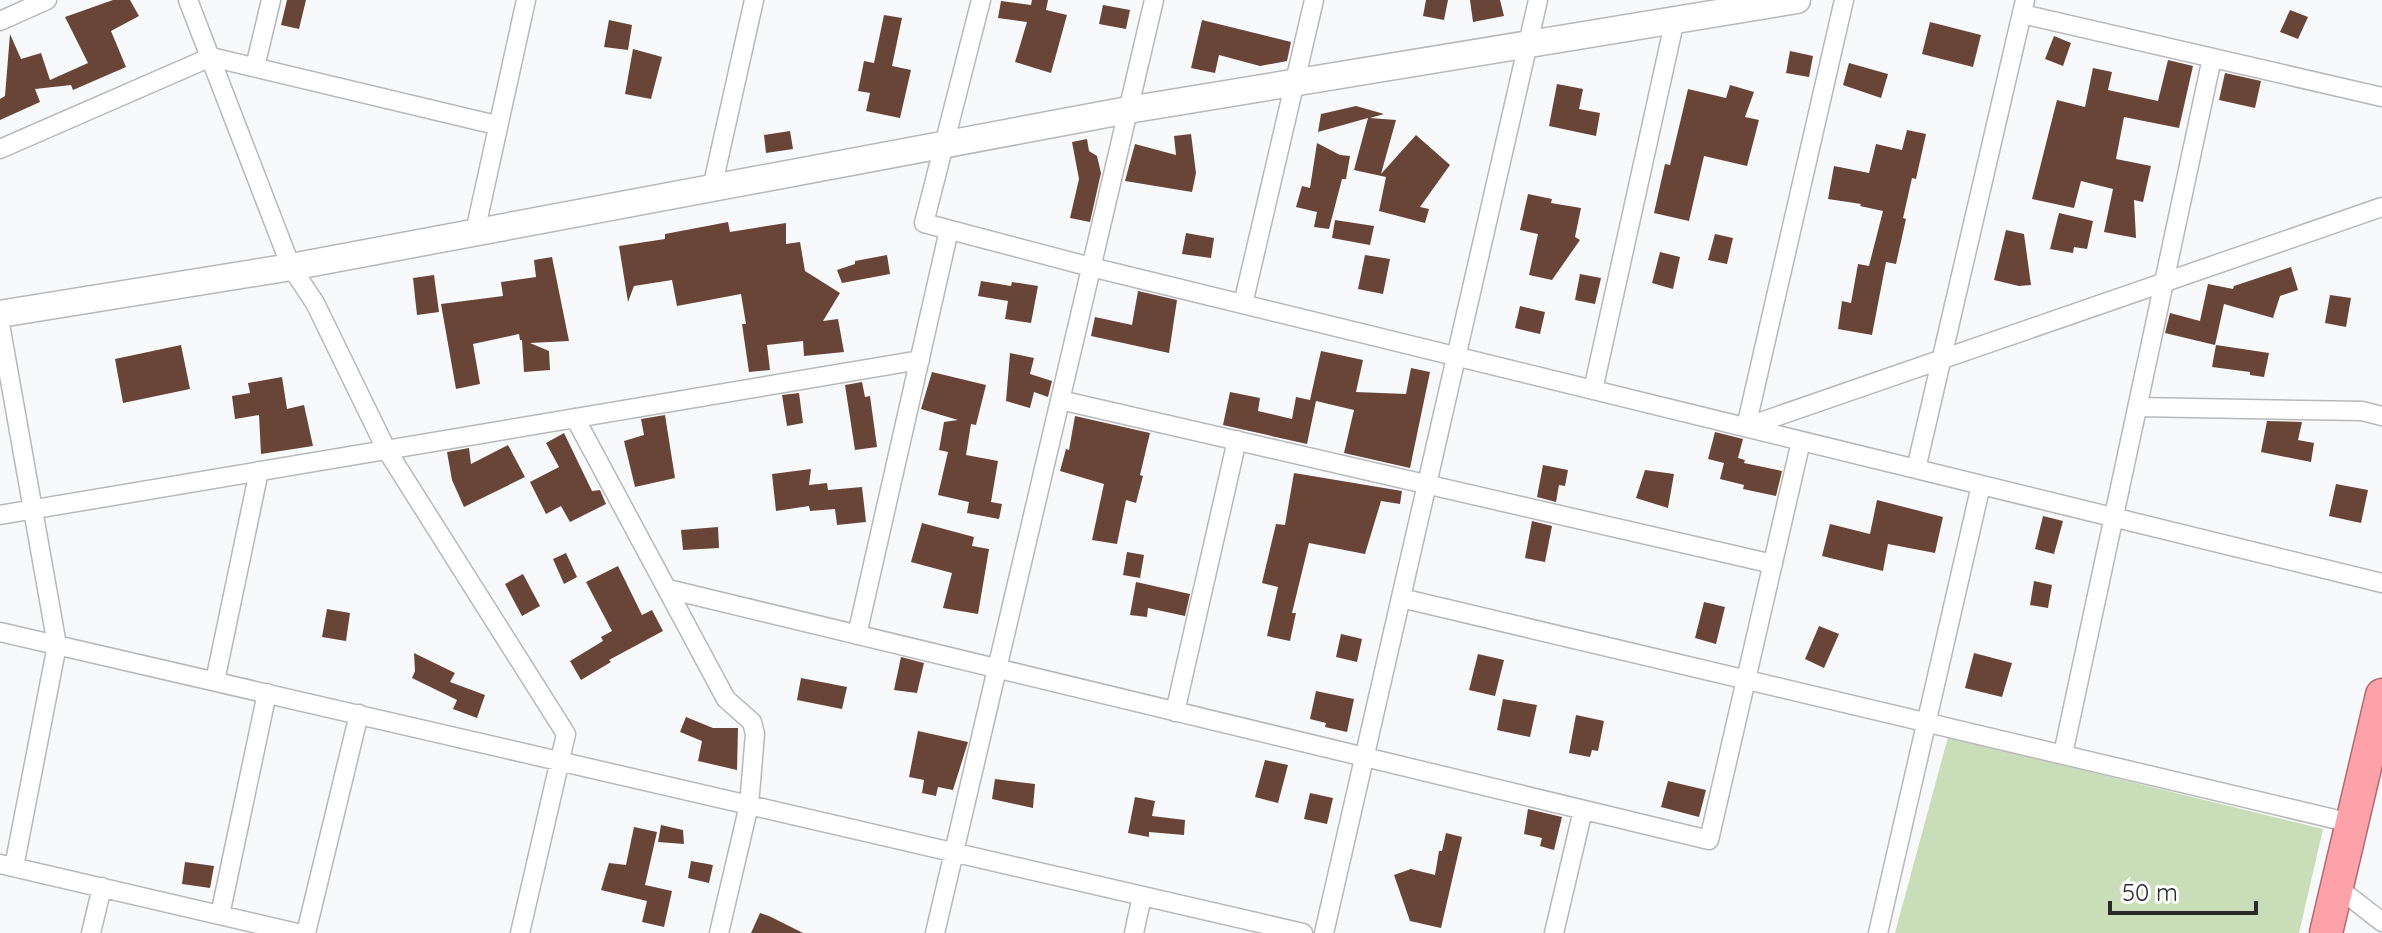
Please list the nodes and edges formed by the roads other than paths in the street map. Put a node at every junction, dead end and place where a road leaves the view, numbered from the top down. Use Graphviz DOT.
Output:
graph roads {
  1 [pos="45,0"];
  2 [pos="188,0"];
  3 [pos="271,0"];
  4 [pos="526,0"];
  5 [pos="754,0"];
  6 [pos="981,0"];
  7 [pos="1154,0"];
  8 [pos="1314,0"];
  9 [pos="1538,0"];
  10 [pos="1797,0"];
  11 [pos="1844,0"];
  12 [pos="2024,7"];
  13 [pos="1675,19"];
  14 [pos="0,21"];
  15 [pos="1528,44"];
  16 [pos="211,57"];
  17 [pos="2212,58"];
  18 [pos="255,67"];
  19 [pos="1295,84"];
  20 [pos="2382,97"];
  21 [pos="1128,110"];
  22 [pos="496,125"];
  23 [pos="945,145"];
  24 [pos="0,149"];
  25 [pos="712,188"];
  26 [pos="2382,207"];
  27 [pos="949,230"];
  28 [pos="475,232"];
  29 [pos="291,267"];
  30 [pos="1091,267"];
  31 [pos="2164,282"];
  32 [pos="1243,304"];
  33 [pos="0,314"];
  34 [pos="0,324"];
  35 [pos="1456,356"];
  36 [pos="1943,359"];
  37 [pos="920,360"];
  38 [pos="1593,390"];
  39 [pos="1060,400"];
  40 [pos="2138,407"];
  41 [pos="2382,416"];
  42 [pos="575,418"];
  43 [pos="1746,427"];
  44 [pos="1237,440"];
  45 [pos="1801,441"];
  46 [pos="386,449"];
  47 [pos="1916,469"];
  48 [pos="259,471"];
  49 [pos="1427,484"];
  50 [pos="1981,485"];
  51 [pos="33,509"];
  52 [pos="0,515"];
  53 [pos="2114,517"];
  54 [pos="1773,564"];
  55 [pos="2382,583"];
  56 [pos="668,589"];
  57 [pos="1401,598"];
  58 [pos="0,632"];
  59 [pos="857,635"];
  60 [pos="57,645"];
  61 [pos="997,669"];
  62 [pos="1746,679"];
  63 [pos="215,681"];
  64 [pos="267,693"];
  65 [pos="2382,695"];
  66 [pos="1175,712"];
  67 [pos="359,714"];
  68 [pos="1926,722"];
  69 [pos="2063,754"];
  70 [pos="1364,757"];
  71 [pos="560,761"];
  72 [pos="749,805"];
  73 [pos="1583,810"];
  74 [pos="2351,823"];
  75 [pos="954,853"];
  76 [pos="7,865"];
  77 [pos="102,887"];
  78 [pos="2337,887"];
  79 [pos="1142,896"];
  80 [pos="220,915"];
  81 [pos="2382,922"];
  82 [pos="91,933"];
  83 [pos="297,933"];
  84 [pos="306,933"];
  85 [pos="520,933"];
  86 [pos="719,933"];
  87 [pos="935,933"];
  88 [pos="1134,933"];
  89 [pos="1303,933"];
  90 [pos="1324,933"];
  91 [pos="1554,933"];
  92 [pos="1878,933"];
  93 [pos="2326,933"];
  1 -- 14 [label="street"];
  2 -- 16 [label="street"];
  3 -- 18 [label="street"];
  4 -- 22 [label="street"];
  5 -- 25 [label="street"];
  6 -- 23 [label="street"];
  7 -- 21 [label="street"];
  8 -- 19 [label="street"];
  9 -- 15 [label="street"];
  10 -- 13 [label="main road"];
  11 -- 43 [label="street"];
  12 -- 17 [label="street"];
  12 -- 36 [label="street"];
  13 -- 15 [label="main road"];
  13 -- 38 [label="street"];
  15 -- 19 [label="main road"];
  15 -- 35 [label="street"];
  16 -- 18 [label="street"];
  16 -- 24 [label="street"];
  16 -- 29 [label="street"];
  17 -- 20 [label="street"];
  17 -- 31 [label="street"];
  18 -- 22 [label="street"];
  19 -- 21 [label="main road"];
  19 -- 32 [label="street"];
  21 -- 23 [label="main road"];
  21 -- 30 [label="street"];
  22 -- 28 [label="street"];
  23 -- 25 [label="main road"];
  23 -- 27 [label="street"];
  25 -- 28 [label="main road"];
  26 -- 31 [label="street"];
  27 -- 30 [label="street"];
  27 -- 37 [label="street"];
  28 -- 29 [label="main road"];
  29 -- 33 [label="main road"];
  29 -- 46 [label="street"];
  30 -- 32 [label="street"];
  30 -- 39 [label="street"];
  31 -- 36 [label="street"];
  31 -- 40 [label="street"];
  32 -- 35 [label="street"];
  34 -- 51 [label="street"];
  35 -- 38 [label="street"];
  35 -- 49 [label="street"];
  36 -- 43 [label="street"];
  36 -- 47 [label="street"];
  37 -- 42 [label="street"];
  37 -- 59 [label="street"];
  38 -- 43 [label="street"];
  39 -- 44 [label="street"];
  39 -- 61 [label="street"];
  40 -- 41 [label="street"];
  40 -- 53 [label="street"];
  42 -- 46 [label="street"];
  42 -- 56 [label="street"];
  43 -- 45 [label="street"];
  44 -- 49 [label="street"];
  44 -- 66 [label="street"];
  45 -- 47 [label="street"];
  45 -- 54 [label="street"];
  46 -- 48 [label="street"];
  46 -- 71 [label="street"];
  47 -- 50 [label="street"];
  48 -- 51 [label="street"];
  48 -- 63 [label="street"];
  49 -- 54 [label="street"];
  49 -- 57 [label="street"];
  50 -- 53 [label="street"];
  50 -- 68 [label="street"];
  51 -- 52 [label="street"];
  51 -- 60 [label="street"];
  53 -- 55 [label="street"];
  53 -- 69 [label="street"];
  54 -- 62 [label="street"];
  56 -- 59 [label="street"];
  56 -- 72 [label="street"];
  57 -- 62 [label="street"];
  57 -- 70 [label="street"];
  58 -- 60 [label="street"];
  59 -- 61 [label="street"];
  60 -- 63 [label="street"];
  60 -- 76 [label="street"];
  61 -- 66 [label="street"];
  61 -- 75 [label="street"];
  62 -- 68 [label="street"];
  62 -- 73 [label="street"];
  63 -- 64 [label="street"];
  64 -- 67 [label="street"];
  64 -- 80 [label="street"];
  65 -- 74 [label="highway"];
  66 -- 70 [label="street"];
  67 -- 71 [label="street"];
  67 -- 84 [label="street"];
  68 -- 69 [label="street"];
  68 -- 92 [label="street"];
  69 -- 74 [label="street"];
  70 -- 73 [label="street"];
  70 -- 90 [label="street"];
  71 -- 72 [label="street"];
  71 -- 85 [label="street"];
  72 -- 75 [label="street"];
  72 -- 86 [label="street"];
  73 -- 91 [label="street"];
  74 -- 78 [label="highway"];
  75 -- 79 [label="street"];
  75 -- 87 [label="street"];
  76 -- 77 [label="street"];
  77 -- 80 [label="street"];
  77 -- 82 [label="street"];
  78 -- 81 [label="street"];
  78 -- 93 [label="highway"];
  79 -- 88 [label="street"];
  79 -- 89 [label="street"];
  80 -- 83 [label="street"];
}
